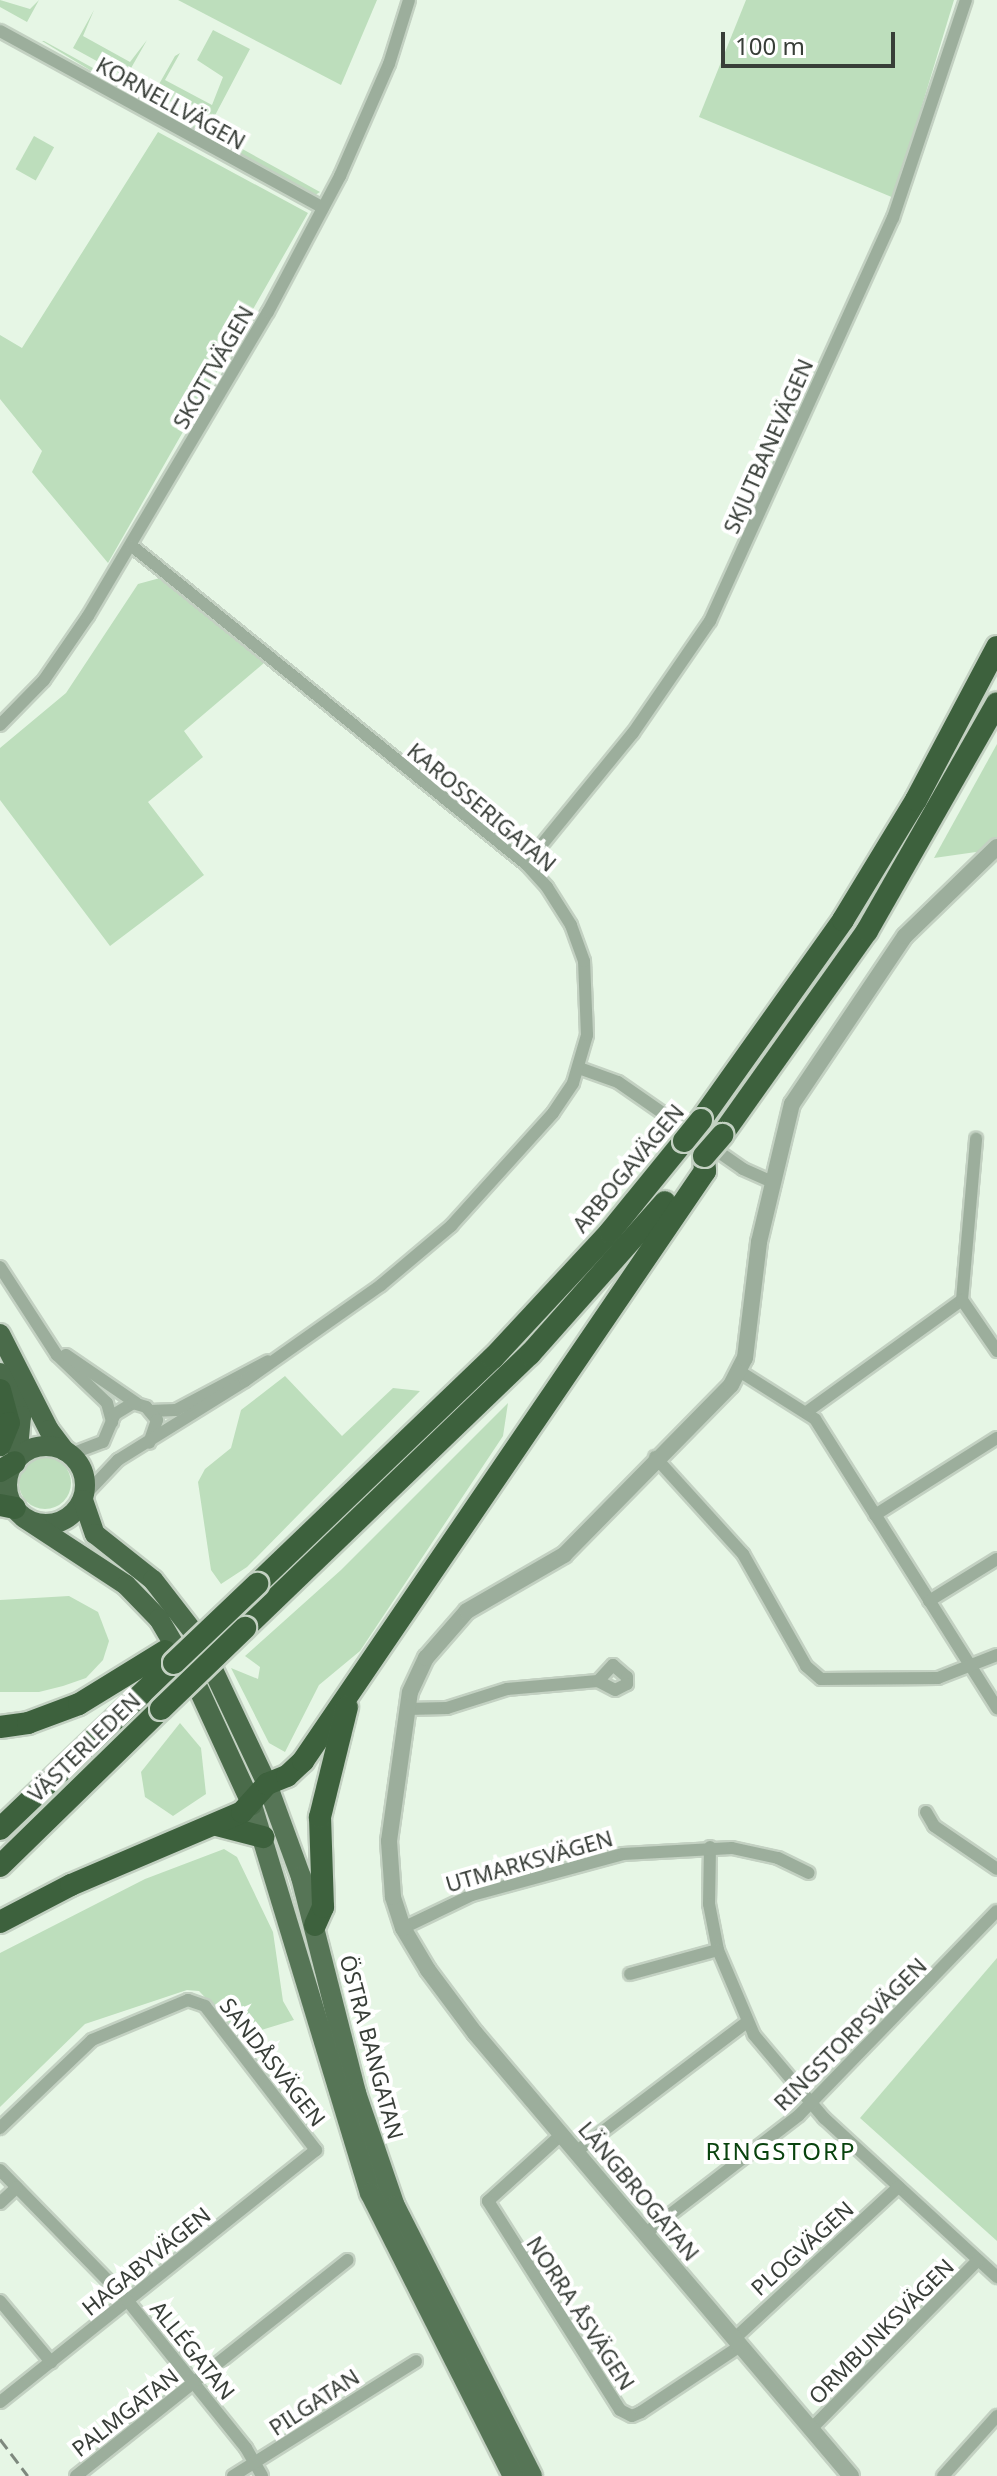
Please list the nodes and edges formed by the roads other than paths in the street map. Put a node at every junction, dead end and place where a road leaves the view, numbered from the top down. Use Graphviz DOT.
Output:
graph roads {
  1 [pos="409,0"];
  2 [pos="966,0"];
  3 [pos="0,31"];
  4 [pos="323,208"];
  5 [pos="132,546"];
  6 [pos="997,647"];
  7 [pos="997,703"];
  8 [pos="0,725"];
  9 [pos="997,847"];
  10 [pos="526,864"];
  11 [pos="579,1068"];
  12 [pos="976,1139"];
  13 [pos="704,1156"];
  14 [pos="772,1182"];
  15 [pos="0,1267"];
  16 [pos="962,1300"];
  17 [pos="0,1334"];
  18 [pos="52,1342"];
  19 [pos="997,1351"];
  20 [pos="268,1361"];
  21 [pos="739,1371"];
  22 [pos="0,1373"];
  23 [pos="0,1390"];
  24 [pos="136,1403"];
  25 [pos="150,1411"];
  26 [pos="808,1411"];
  27 [pos="112,1422"];
  28 [pos="997,1438"];
  29 [pos="149,1443"];
  30 [pos="68,1452"];
  31 [pos="655,1457"];
  32 [pos="8,1459"];
  33 [pos="83,1498"];
  34 [pos="13,1510"];
  35 [pos="875,1515"];
  36 [pos="997,1559"];
  37 [pos="257,1584"];
  38 [pos="929,1601"];
  39 [pos="196,1641"];
  40 [pos="997,1655"];
  41 [pos="169,1657"];
  42 [pos="969,1664"];
  43 [pos="204,1669"];
  44 [pos="598,1681"];
  45 [pos="347,1694"];
  46 [pos="997,1708"];
  47 [pos="407,1709"];
  48 [pos="0,1727"];
  49 [pos="232,1758"];
  50 [pos="267,1784"];
  51 [pos="252,1805"];
  52 [pos="926,1812"];
  53 [pos="212,1825"];
  54 [pos="0,1829"];
  55 [pos="263,1837"];
  56 [pos="710,1847"];
  57 [pos="0,1866"];
  58 [pos="997,1869"];
  59 [pos="809,1873"];
  60 [pos="997,1911"];
  61 [pos="0,1922"];
  62 [pos="315,1925"];
  63 [pos="403,1928"];
  64 [pos="718,1950"];
  65 [pos="630,1974"];
  66 [pos="747,2022"];
  67 [pos="810,2103"];
  68 [pos="355,2121"];
  69 [pos="0,2128"];
  70 [pos="562,2134"];
  71 [pos="316,2151"];
  72 [pos="577,2151"];
  73 [pos="0,2170"];
  74 [pos="17,2187"];
  75 [pos="898,2187"];
  76 [pos="0,2203"];
  77 [pos="646,2233"];
  78 [pos="348,2260"];
  79 [pos="978,2260"];
  80 [pos="997,2277"];
  81 [pos="127,2300"];
  82 [pos="0,2301"];
  83 [pos="737,2342"];
  84 [pos="416,2361"];
  85 [pos="51,2362"];
  86 [pos="195,2383"];
  87 [pos="0,2402"];
  88 [pos="997,2416"];
  89 [pos="810,2430"];
  90 [pos="257,2462"];
  91 [pos="953,2473"];
  92 [pos="76,2476"];
  93 [pos="233,2476"];
  94 [pos="262,2476"];
  95 [pos="513,2476"];
  96 [pos="532,2476"];
  97 [pos="851,2476"];
  1 -- 4 [label="street, SKOTTVÄGEN"];
  2 -- 10 [label="street, SKJUTBANEVÄGEN"];
  3 -- 4 [label="street, KORNELLVÄGEN"];
  4 -- 5 [label="street, SKOTTVÄGEN"];
  5 -- 8 [label="street, SKOTTVÄGEN"];
  5 -- 10 [label="street, KAROSSERIGATAN"];
  6 -- 37 [label="highway, ARBOGAVÄGEN, bridge"];
  7 -- 13 [label="highway, bridge"];
  9 -- 14 [label="street"];
  10 -- 11 [label="street, KAROSSERIGATAN"];
  11 -- 14 [label="street"];
  11 -- 20 [label="street, KAROSSERIGATAN"];
  12 -- 16 [label="street"];
  13 -- 43 [label="highway, bridge"];
  13 -- 45 [label="highway"];
  14 -- 21 [label="street"];
  15 -- 18 [label="street"];
  16 -- 19 [label="street"];
  16 -- 26 [label="street"];
  17 -- 30 [label="highway"];
  18 -- 24 [label="street"];
  18 -- 27 [label="street"];
  20 -- 25 [label="street, KAROSSERIGATAN"];
  20 -- 29 [label="street, KAROSSERIGATAN"];
  21 -- 26 [label="street"];
  21 -- 31 [label="street"];
  22 -- 32 [label="highway"];
  23 -- 32 [label="highway"];
  24 -- 25 [label="street"];
  24 -- 27 [label="street"];
  25 -- 29 [label="street"];
  26 -- 35 [label="street"];
  27 -- 30 [label="street"];
  28 -- 35 [label="street"];
  29 -- 33 [label="street, KAROSSERIGATAN"];
  30 -- 32 [label="highway"];
  30 -- 33 [label="highway"];
  31 -- 42 [label="street"];
  31 -- 47 [label="street"];
  32 -- 34 [label="highway"];
  33 -- 34 [label="highway"];
  33 -- 43 [label="highway"];
  34 -- 43 [label="highway"];
  35 -- 38 [label="street"];
  36 -- 38 [label="street"];
  37 -- 39 [label="highway, ARBOGAVÄGEN, bridge"];
  37 -- 41 [label="highway, bridge"];
  38 -- 42 [label="street"];
  39 -- 41 [label="highway, VÄSTERLEDEN, bridge"];
  40 -- 42 [label="street"];
  41 -- 48 [label="highway"];
  41 -- 54 [label="highway, VÄSTERLEDEN"];
  42 -- 46 [label="street"];
  43 -- 49 [label="highway, ÖSTRA BANGATAN"];
  43 -- 50 [label="highway, ÖSTRA BANGATAN"];
  43 -- 57 [label="highway, VÄSTERLEDEN, bridge"];
  44 -- 47 [label="street"];
  45 -- 50 [label="highway"];
  45 -- 62 [label="highway"];
  47 -- 63 [label="street"];
  49 -- 50 [label="highway"];
  49 -- 51 [label="highway, ÖSTRA BANGATAN"];
  50 -- 51 [label="highway"];
  50 -- 62 [label="main road, ÖSTRA BANGATAN"];
  51 -- 53 [label="highway"];
  51 -- 55 [label="main road, ÖSTRA BANGATAN"];
  52 -- 58 [label="street"];
  53 -- 55 [label="highway"];
  53 -- 61 [label="highway"];
  55 -- 68 [label="main road, ÖSTRA BANGATAN"];
  56 -- 59 [label="street, UTMARKSVÄGEN"];
  56 -- 63 [label="street, UTMARKSVÄGEN"];
  56 -- 64 [label="street"];
  60 -- 67 [label="street, RINGSTORPSVÄGEN"];
  62 -- 68 [label="main road, ÖSTRA BANGATAN"];
  63 -- 70 [label="street, LÄNGBROGATAN"];
  64 -- 65 [label="street"];
  64 -- 66 [label="street"];
  66 -- 67 [label="street"];
  66 -- 72 [label="street"];
  67 -- 75 [label="street"];
  67 -- 77 [label="street, RINGSTORPSVÄGEN"];
  68 -- 95 [label="main road, ÖSTRA BANGATAN"];
  68 -- 96 [label="main road, ÖSTRA BANGATAN"];
  69 -- 71 [label="street, SANDÅSVÄGEN"];
  70 -- 72 [label="street, LÄNGBROGATAN"];
  70 -- 83 [label="street, NORRA ÅSVÄGEN"];
  71 -- 81 [label="street, HAGABYVÄGEN"];
  72 -- 77 [label="street, LÄNGBROGATAN"];
  73 -- 74 [label="street"];
  74 -- 76 [label="street"];
  74 -- 81 [label="street, ALLÉGATAN"];
  75 -- 79 [label="street"];
  75 -- 83 [label="street, PLOGVÄGEN"];
  77 -- 83 [label="street, LÄNGBROGATAN"];
  78 -- 86 [label="street, PALMGATAN"];
  79 -- 80 [label="street"];
  79 -- 89 [label="street, ORMBUNKSVÄGEN"];
  81 -- 85 [label="street, HAGABYVÄGEN"];
  81 -- 86 [label="street, ALLÉGATAN"];
  82 -- 85 [label="street"];
  83 -- 89 [label="street, LÄNGBROGATAN"];
  84 -- 90 [label="street, PILGATAN"];
  85 -- 87 [label="street, HAGABYVÄGEN"];
  86 -- 90 [label="street, ALLÉGATAN"];
  86 -- 92 [label="street, PALMGATAN"];
  88 -- 91 [label="street"];
  89 -- 97 [label="street, LÄNGBROGATAN"];
  90 -- 93 [label="street, PILGATAN"];
  90 -- 94 [label="street, ALLÉGATAN"];
}
